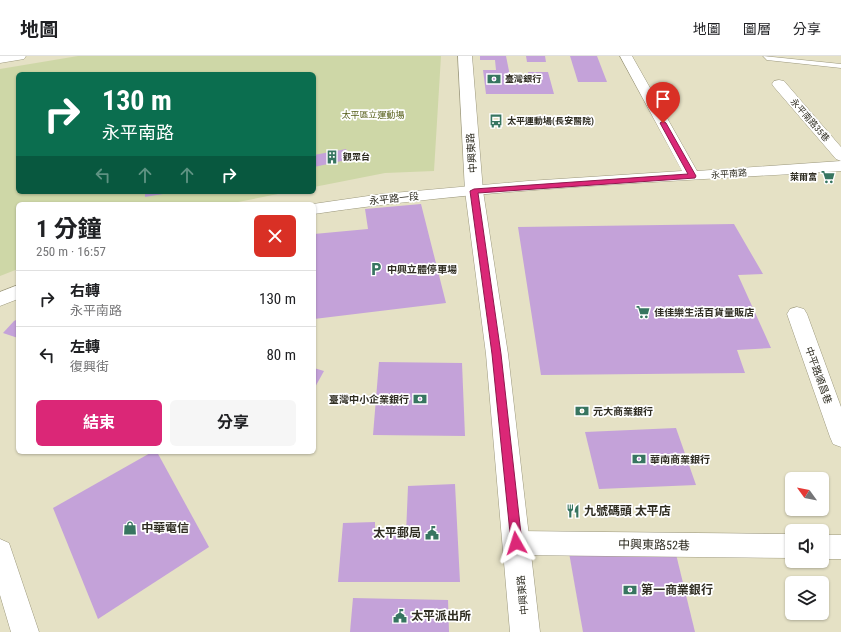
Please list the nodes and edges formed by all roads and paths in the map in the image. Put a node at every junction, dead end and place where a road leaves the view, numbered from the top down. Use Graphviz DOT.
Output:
graph roads {
  1 [pos="20,56"];
  2 [pos="465,56"];
  3 [pos="626,56"];
  4 [pos="821,56"];
  5 [pos="766,57"];
  6 [pos="0,59"];
  7 [pos="826,64"];
  8 [pos="841,66"];
  9 [pos="778,84"];
  10 [pos="841,156"];
  11 [pos="841,166"];
  12 [pos="692,176"];
  13 [pos="474,191"];
  14 [pos="316,209"];
  15 [pos="16,293"];
  16 [pos="0,299"];
  17 [pos="797,314"];
  18 [pos="841,437"];
  19 [pos="516,543"];
  20 [pos="785,546"];
  21 [pos="829,547"];
  22 [pos="841,547"];
  23 [pos="0,552"];
  24 [pos="25,632"];
  25 [pos="525,632"];
  1 -- 6 [label="street"];
  2 -- 13 [label="main road, 中興東路"];
  3 -- 12 [label="street"];
  4 -- 7 [label="lane"];
  5 -- 7 [label="lane"];
  7 -- 8 [label="lane"];
  9 -- 10 [label="street, 永平南路35巷"];
  11 -- 12 [label="street, 永平南路"];
  12 -- 13 [label="street, 永平南路"];
  13 -- 14 [label="street, 永平路一段"];
  13 -- 19 [label="main road, 中興東路"];
  15 -- 16 [label="street"];
  17 -- 18 [label="street, 中平路順昌巷"];
  19 -- 20 [label="street, 中興東路52巷"];
  19 -- 25 [label="main road, 中興東路"];
  21 -- 22 [label="street"];
  23 -- 24 [label="street"];
}
